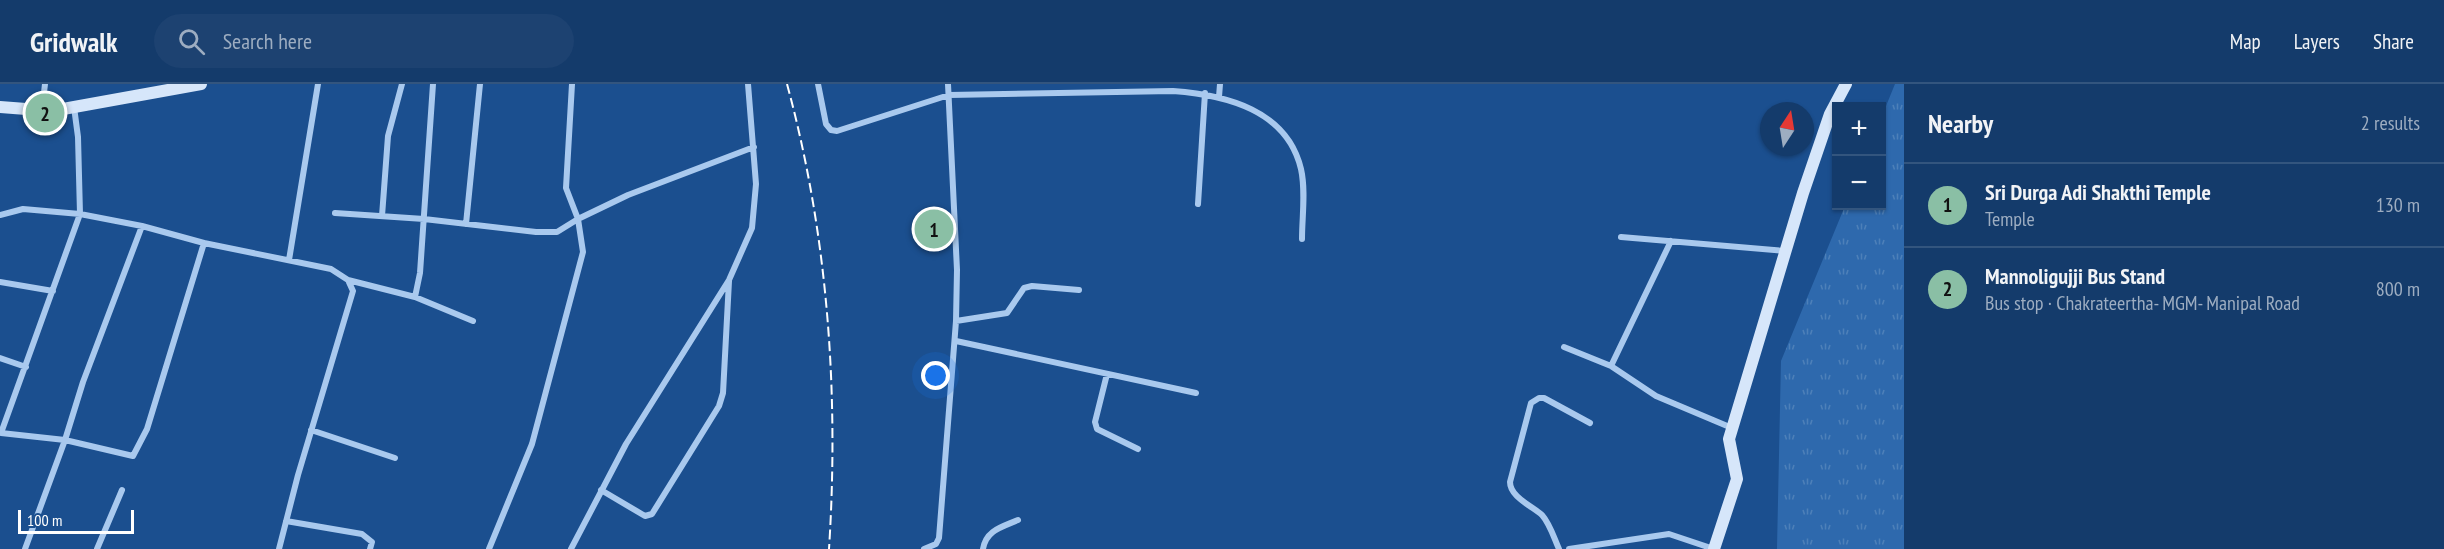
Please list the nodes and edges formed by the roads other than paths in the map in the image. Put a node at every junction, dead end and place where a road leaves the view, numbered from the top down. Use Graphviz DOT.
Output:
graph roads {
  1 [pos="45,84"];
  2 [pos="201,84"];
  3 [pos="318,84"];
  4 [pos="402,84"];
  5 [pos="480,84"];
  6 [pos="572,84"];
  7 [pos="747,84"];
  8 [pos="818,84"];
  9 [pos="948,84"];
  10 [pos="1220,84"];
  11 [pos="1846,84"];
  12 [pos="431,85"];
  13 [pos="1205,93"];
  14 [pos="949,95"];
  15 [pos="1219,97"];
  16 [pos="0,107"];
  17 [pos="74,107"];
  18 [pos="42,110"];
  19 [pos="754,147"];
  20 [pos="1198,204"];
  21 [pos="335,213"];
  22 [pos="80,214"];
  23 [pos="0,215"];
  24 [pos="382,216"];
  25 [pos="424,219"];
  26 [pos="578,219"];
  27 [pos="466,224"];
  28 [pos="142,226"];
  29 [pos="1621,237"];
  30 [pos="1302,239"];
  31 [pos="1671,241"];
  32 [pos="204,243"];
  33 [pos="1786,251"];
  34 [pos="289,260"];
  35 [pos="348,280"];
  36 [pos="729,280"];
  37 [pos="0,282"];
  38 [pos="1079,290"];
  39 [pos="53,291"];
  40 [pos="415,297"];
  41 [pos="473,321"];
  42 [pos="956,321"];
  43 [pos="956,341"];
  44 [pos="1564,347"];
  45 [pos="0,358"];
  46 [pos="1611,366"];
  47 [pos="26,367"];
  48 [pos="1107,374"];
  49 [pos="1196,393"];
  50 [pos="1590,423"];
  51 [pos="1732,428"];
  52 [pos="311,430"];
  53 [pos="0,434"];
  54 [pos="65,440"];
  55 [pos="1138,448"];
  56 [pos="395,458"];
  57 [pos="122,490"];
  58 [pos="601,490"];
  59 [pos="1018,520"];
  60 [pos="286,521"];
  61 [pos="26,549"];
  62 [pos="97,549"];
  63 [pos="279,549"];
  64 [pos="370,549"];
  65 [pos="489,549"];
  66 [pos="571,549"];
  67 [pos="924,549"];
  68 [pos="983,549"];
  69 [pos="1559,549"];
  70 [pos="1569,549"];
  71 [pos="1714,549"];
  1 -- 18 [label="street"];
  2 -- 17 [label="street"];
  3 -- 34 [label="street"];
  4 -- 24 [label="street"];
  5 -- 27 [label="street"];
  6 -- 26 [label="street"];
  7 -- 19 [label="street"];
  8 -- 14 [label="street"];
  9 -- 14 [label="street"];
  10 -- 15 [label="street"];
  11 -- 33 [label="street"];
  12 -- 25 [label="street"];
  13 -- 14 [label="street"];
  13 -- 15 [label="street"];
  13 -- 20 [label="street"];
  14 -- 42 [label="street"];
  15 -- 30 [label="street"];
  16 -- 18 [label="street"];
  17 -- 18 [label="street"];
  17 -- 22 [label="street"];
  19 -- 26 [label="street"];
  19 -- 36 [label="street"];
  21 -- 24 [label="street"];
  22 -- 23 [label="street"];
  22 -- 28 [label="street"];
  22 -- 39 [label="street"];
  24 -- 25 [label="street"];
  25 -- 27 [label="street"];
  25 -- 40 [label="street"];
  26 -- 27 [label="street"];
  26 -- 65 [label="street"];
  28 -- 32 [label="street"];
  28 -- 54 [label="street"];
  29 -- 31 [label="street"];
  31 -- 33 [label="street"];
  31 -- 46 [label="street"];
  32 -- 34 [label="street"];
  32 -- 54 [label="street"];
  33 -- 51 [label="street"];
  34 -- 35 [label="street"];
  35 -- 40 [label="street"];
  35 -- 52 [label="street"];
  36 -- 58 [label="street"];
  36 -- 58 [label="street"];
  37 -- 39 [label="street"];
  38 -- 42 [label="street"];
  39 -- 47 [label="street"];
  40 -- 41 [label="street"];
  42 -- 43 [label="street"];
  43 -- 48 [label="street"];
  43 -- 67 [label="street"];
  44 -- 46 [label="street"];
  45 -- 47 [label="street"];
  46 -- 51 [label="street"];
  47 -- 53 [label="street"];
  48 -- 49 [label="street"];
  48 -- 55 [label="street"];
  50 -- 69 [label="street"];
  51 -- 71 [label="street"];
  52 -- 56 [label="street"];
  52 -- 60 [label="street"];
  53 -- 54 [label="street"];
  54 -- 61 [label="street"];
  57 -- 62 [label="street"];
  58 -- 66 [label="street"];
  59 -- 68 [label="street"];
  60 -- 63 [label="street"];
  60 -- 64 [label="street"];
  70 -- 71 [label="street"];
}
